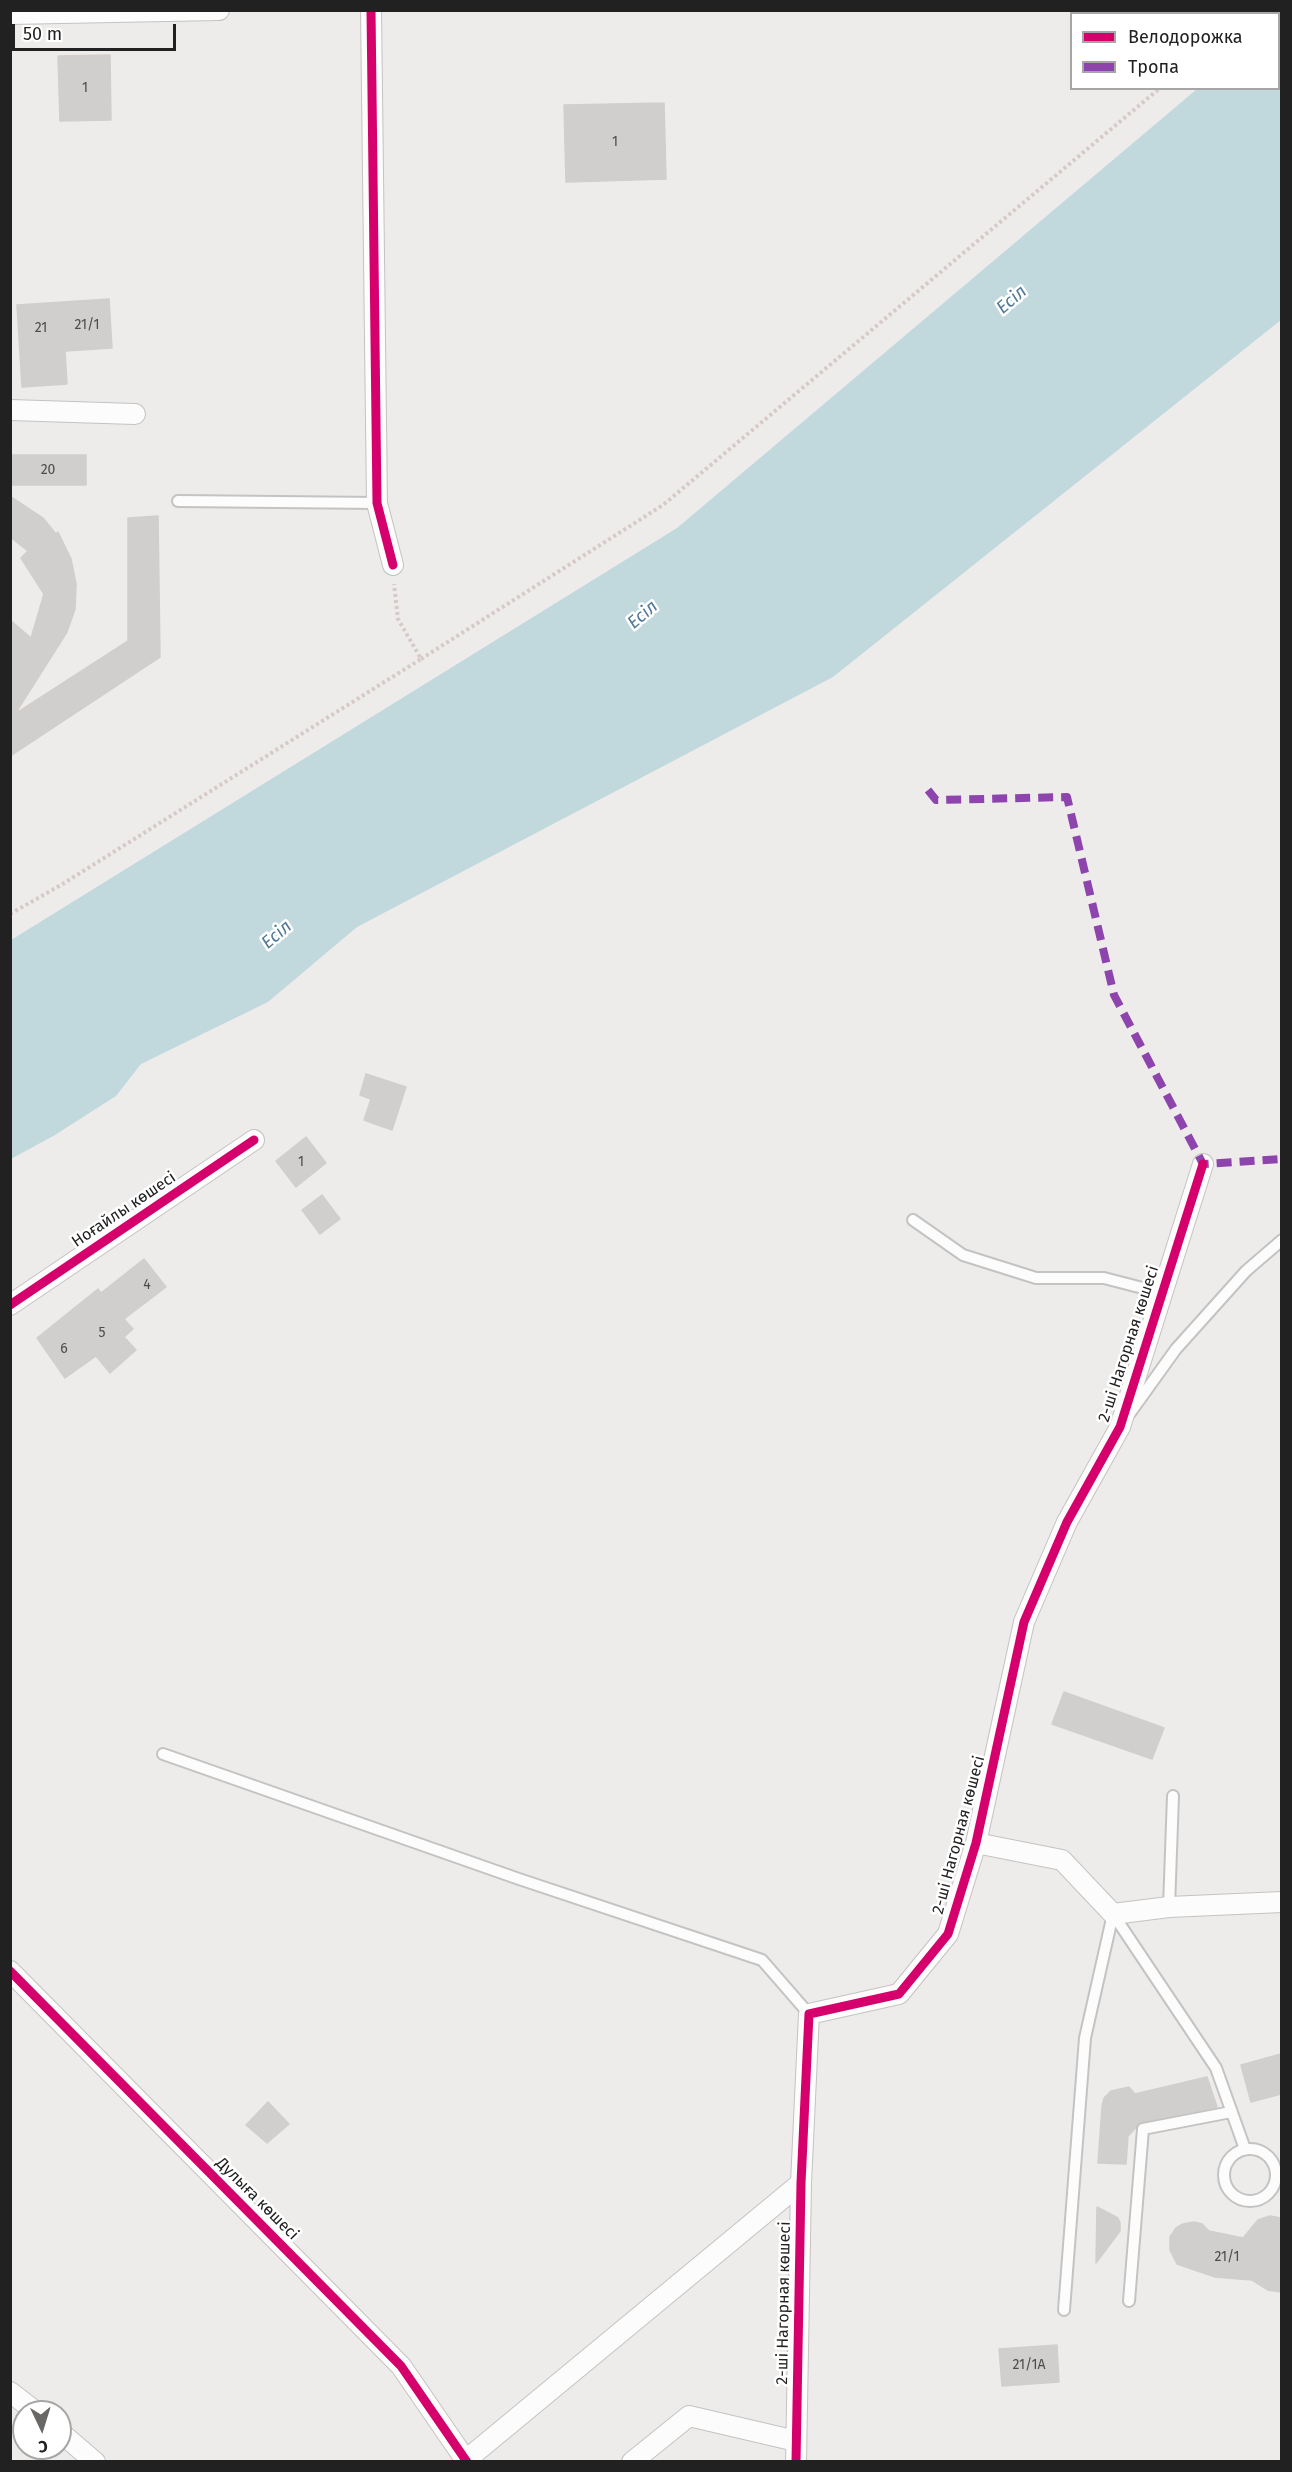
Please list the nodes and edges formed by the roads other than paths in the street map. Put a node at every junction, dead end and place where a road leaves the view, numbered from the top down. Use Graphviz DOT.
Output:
graph roads {
  1 [pos="219,10"];
  2 [pos="371,10"];
  3 [pos="10,14"];
  4 [pos="10,410"];
  5 [pos="135,414"];
  6 [pos="178,501"];
  7 [pos="377,503"];
  8 [pos="393,565"];
  9 [pos="254,1140"];
  10 [pos="1203,1164"];
  11 [pos="913,1220"];
  12 [pos="1281,1240"];
  13 [pos="1162,1293"];
  14 [pos="10,1305"];
  15 [pos="1119,1427"];
  16 [pos="163,1754"];
  17 [pos="1173,1796"];
  18 [pos="976,1843"];
  19 [pos="1279,1898"];
  20 [pos="1169,1907"];
  21 [pos="1113,1914"];
  22 [pos="10,1971"];
  23 [pos="809,2014"];
  24 [pos="1232,2112"];
  25 [pos="1245,2150"];
  26 [pos="801,2183"];
  27 [pos="1129,2301"];
  28 [pos="1064,2310"];
  29 [pos="796,2440"];
  30 [pos="72,2442"];
  31 [pos="467,2461"];
  32 [pos="95,2462"];
  33 [pos="632,2462"];
  34 [pos="796,2462"];
  1 -- 3 [label="street"];
  2 -- 7 [label="street"];
  4 -- 5 [label="street"];
  6 -- 7 [label="lane"];
  7 -- 8 [label="street"];
  9 -- 14 [label="street, Ноғайлы көшесі"];
  10 -- 13 [label="street, 2-ші Нагорная көшесі"];
  11 -- 13 [label="lane"];
  12 -- 15 [label="lane"];
  13 -- 15 [label="street, 2-ші Нагорная көшесі"];
  15 -- 18 [label="street, 2-ші Нагорная көшесі"];
  16 -- 23 [label="lane"];
  17 -- 20 [label="lane"];
  18 -- 21 [label="street"];
  18 -- 23 [label="street, 2-ші Нагорная көшесі"];
  19 -- 20 [label="street"];
  20 -- 21 [label="street"];
  21 -- 24 [label="lane"];
  21 -- 28 [label="lane"];
  22 -- 31 [label="street, Дулыға көшесі"];
  23 -- 26 [label="street, 2-ші Нагорная көшесі"];
  24 -- 25 [label="lane"];
  24 -- 27 [label="lane"];
  25 -- 25 [label="lane"];
  26 -- 29 [label="street, 2-ші Нагорная көшесі"];
  26 -- 31 [label="street, Дулыға көшесі"];
  29 -- 33 [label="street"];
  29 -- 34 [label="street, 2-ші Нагорная көшесі"];
  30 -- 32 [label="street"];
}
